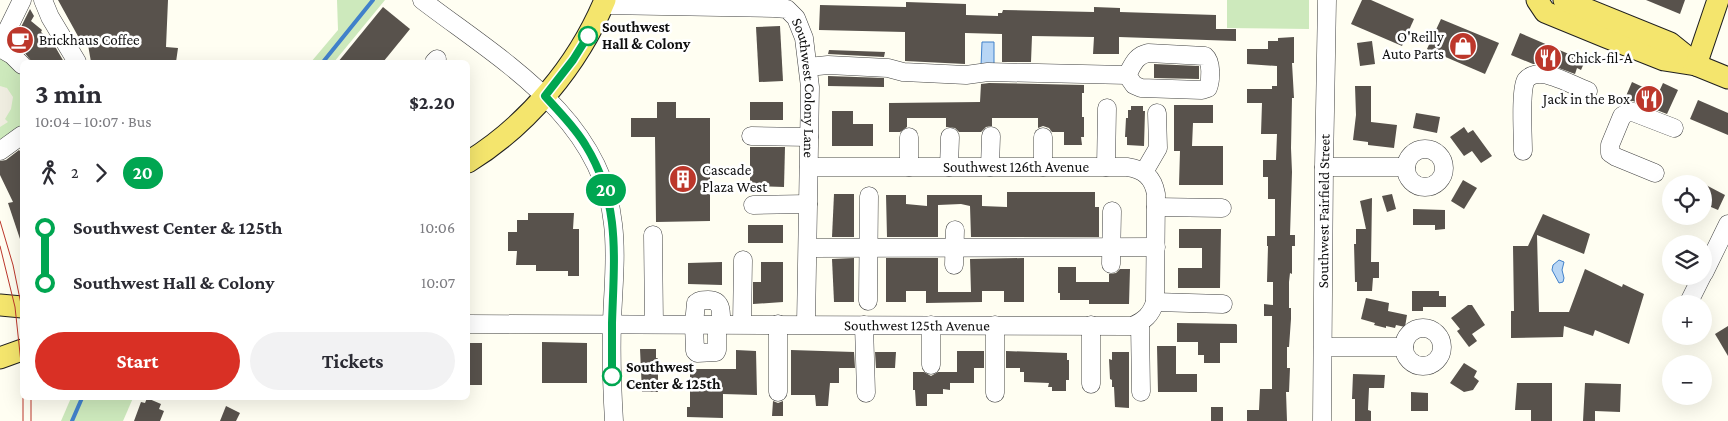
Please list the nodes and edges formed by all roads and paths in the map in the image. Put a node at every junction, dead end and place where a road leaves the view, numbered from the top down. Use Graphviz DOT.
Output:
graph roads {
  1 [pos="22,0"];
  2 [pos="43,0"];
  3 [pos="422,0"];
  4 [pos="1327,0"];
  5 [pos="1537,0"];
  6 [pos="1564,0"];
  7 [pos="1718,0"];
  8 [pos="604,3"];
  9 [pos="0,44"];
  10 [pos="0,48"];
  11 [pos="76,60"];
  12 [pos="20,63"];
  13 [pos="1696,65"];
  14 [pos="808,67"];
  15 [pos="1127,75"];
  16 [pos="1728,78"];
  17 [pos="1588,91"];
  18 [pos="545,96"];
  19 [pos="1107,108"];
  20 [pos="1157,113"];
  21 [pos="1674,128"];
  22 [pos="751,136"];
  23 [pos="991,136"];
  24 [pos="809,137"];
  25 [pos="909,137"];
  26 [pos="950,137"];
  27 [pos="1042,137"];
  28 [pos="20,141"];
  29 [pos="1523,150"];
  30 [pos="0,151"];
  31 [pos="470,160"];
  32 [pos="809,167"];
  33 [pos="909,167"];
  34 [pos="949,167"];
  35 [pos="990,167"];
  36 [pos="1042,167"];
  37 [pos="1106,167"];
  38 [pos="1324,167"];
  39 [pos="1406,167"];
  40 [pos="1144,172"];
  41 [pos="1655,173"];
  42 [pos="869,196"];
  43 [pos="753,204"];
  44 [pos="808,204"];
  45 [pos="1156,207"];
  46 [pos="1222,208"];
  47 [pos="1112,211"];
  48 [pos="1728,224"];
  49 [pos="653,235"];
  50 [pos="955,239"];
  51 [pos="1112,246"];
  52 [pos="1156,247"];
  53 [pos="808,248"];
  54 [pos="868,248"];
  55 [pos="1712,257"];
  56 [pos="743,260"];
  57 [pos="1111,264"];
  58 [pos="954,265"];
  59 [pos="868,301"];
  60 [pos="1155,302"];
  61 [pos="1223,304"];
  62 [pos="0,306"];
  63 [pos="20,307"];
  64 [pos="1140,323"];
  65 [pos="470,324"];
  66 [pos="612,324"];
  67 [pos="654,324"];
  68 [pos="694,324"];
  69 [pos="719,324"];
  70 [pos="742,324"];
  71 [pos="778,324"];
  72 [pos="806,324"];
  73 [pos="864,325"];
  74 [pos="931,325"];
  75 [pos="995,325"];
  76 [pos="1091,326"];
  77 [pos="1323,347"];
  78 [pos="1404,347"];
  79 [pos="20,351"];
  80 [pos="0,358"];
  81 [pos="931,365"];
  82 [pos="1091,384"];
  83 [pos="778,392"];
  84 [pos="1141,392"];
  85 [pos="866,393"];
  86 [pos="995,393"];
  87 [pos="614,421"];
  88 [pos="1322,421"];
  1 -- 9 [label="street"];
  2 -- 11 [label="street"];
  3 -- 18 [label="street"];
  4 -- 38 [label="street, Southwest Fairfield Street"];
  5 -- 13 [label="main road"];
  6 -- 13 [label="main road"];
  7 -- 13 [label="main road"];
  8 -- 14 [label="street, Southwest Colony Lane"];
  8 -- 18 [label="main road"];
  10 -- 12 [label="street"];
  13 -- 16 [label="main road"];
  14 -- 15 [label="street"];
  14 -- 24 [label="street, Southwest Colony Lane"];
  17 -- 29 [label="street"];
  18 -- 31 [label="main road"];
  18 -- 66 [label="street"];
  19 -- 37 [label="street"];
  20 -- 40 [label="street"];
  21 -- 41 [label="street"];
  22 -- 24 [label="street"];
  23 -- 35 [label="street"];
  24 -- 32 [label="street, Southwest Colony Lane"];
  25 -- 33 [label="street"];
  26 -- 34 [label="street"];
  27 -- 36 [label="street"];
  28 -- 30 [label="street"];
  32 -- 33 [label="street, Southwest 126th Avenue"];
  32 -- 44 [label="street, Southwest Colony Lane"];
  33 -- 34 [label="street, Southwest 126th Avenue"];
  34 -- 35 [label="street, Southwest 126th Avenue"];
  35 -- 36 [label="street, Southwest 126th Avenue"];
  36 -- 37 [label="street, Southwest 126th Avenue"];
  37 -- 40 [label="street, Southwest 126th Avenue"];
  38 -- 39 [label="street"];
  38 -- 77 [label="street, Southwest Fairfield Street"];
  40 -- 45 [label="street"];
  42 -- 54 [label="street"];
  43 -- 44 [label="street"];
  44 -- 53 [label="street, Southwest Colony Lane"];
  45 -- 46 [label="street"];
  45 -- 52 [label="street"];
  47 -- 51 [label="street"];
  48 -- 55 [label="street"];
  49 -- 67 [label="street"];
  50 -- 51 [label="street"];
  50 -- 54 [label="street"];
  50 -- 58 [label="street"];
  51 -- 52 [label="street"];
  51 -- 57 [label="street"];
  52 -- 60 [label="street"];
  53 -- 54 [label="street"];
  53 -- 72 [label="street, Southwest Colony Lane"];
  54 -- 59 [label="street"];
  56 -- 70 [label="street"];
  60 -- 61 [label="street"];
  60 -- 64 [label="street"];
  62 -- 63 [label="main road"];
  64 -- 76 [label="street, Southwest 125th Avenue"];
  64 -- 84 [label="street"];
  65 -- 66 [label="street, Southwest 125th Avenue"];
  66 -- 67 [label="street, Southwest 125th Avenue"];
  66 -- 87 [label="street"];
  67 -- 68 [label="street, Southwest 125th Avenue"];
  68 -- 69 [label="street, Southwest 125th Avenue"];
  68 -- 69 [label="street"];
  68 -- 69 [label="street"];
  69 -- 70 [label="street, Southwest 125th Avenue"];
  70 -- 71 [label="street, Southwest 125th Avenue"];
  71 -- 72 [label="street, Southwest 125th Avenue"];
  71 -- 83 [label="street"];
  72 -- 73 [label="street, Southwest 125th Avenue"];
  73 -- 74 [label="street, Southwest 125th Avenue"];
  73 -- 85 [label="street"];
  74 -- 75 [label="street, Southwest 125th Avenue"];
  74 -- 81 [label="street"];
  75 -- 76 [label="street, Southwest 125th Avenue"];
  75 -- 86 [label="street"];
  76 -- 82 [label="street"];
  77 -- 78 [label="street"];
  77 -- 88 [label="street, Southwest Fairfield Street"];
  79 -- 80 [label="main road"];
}
